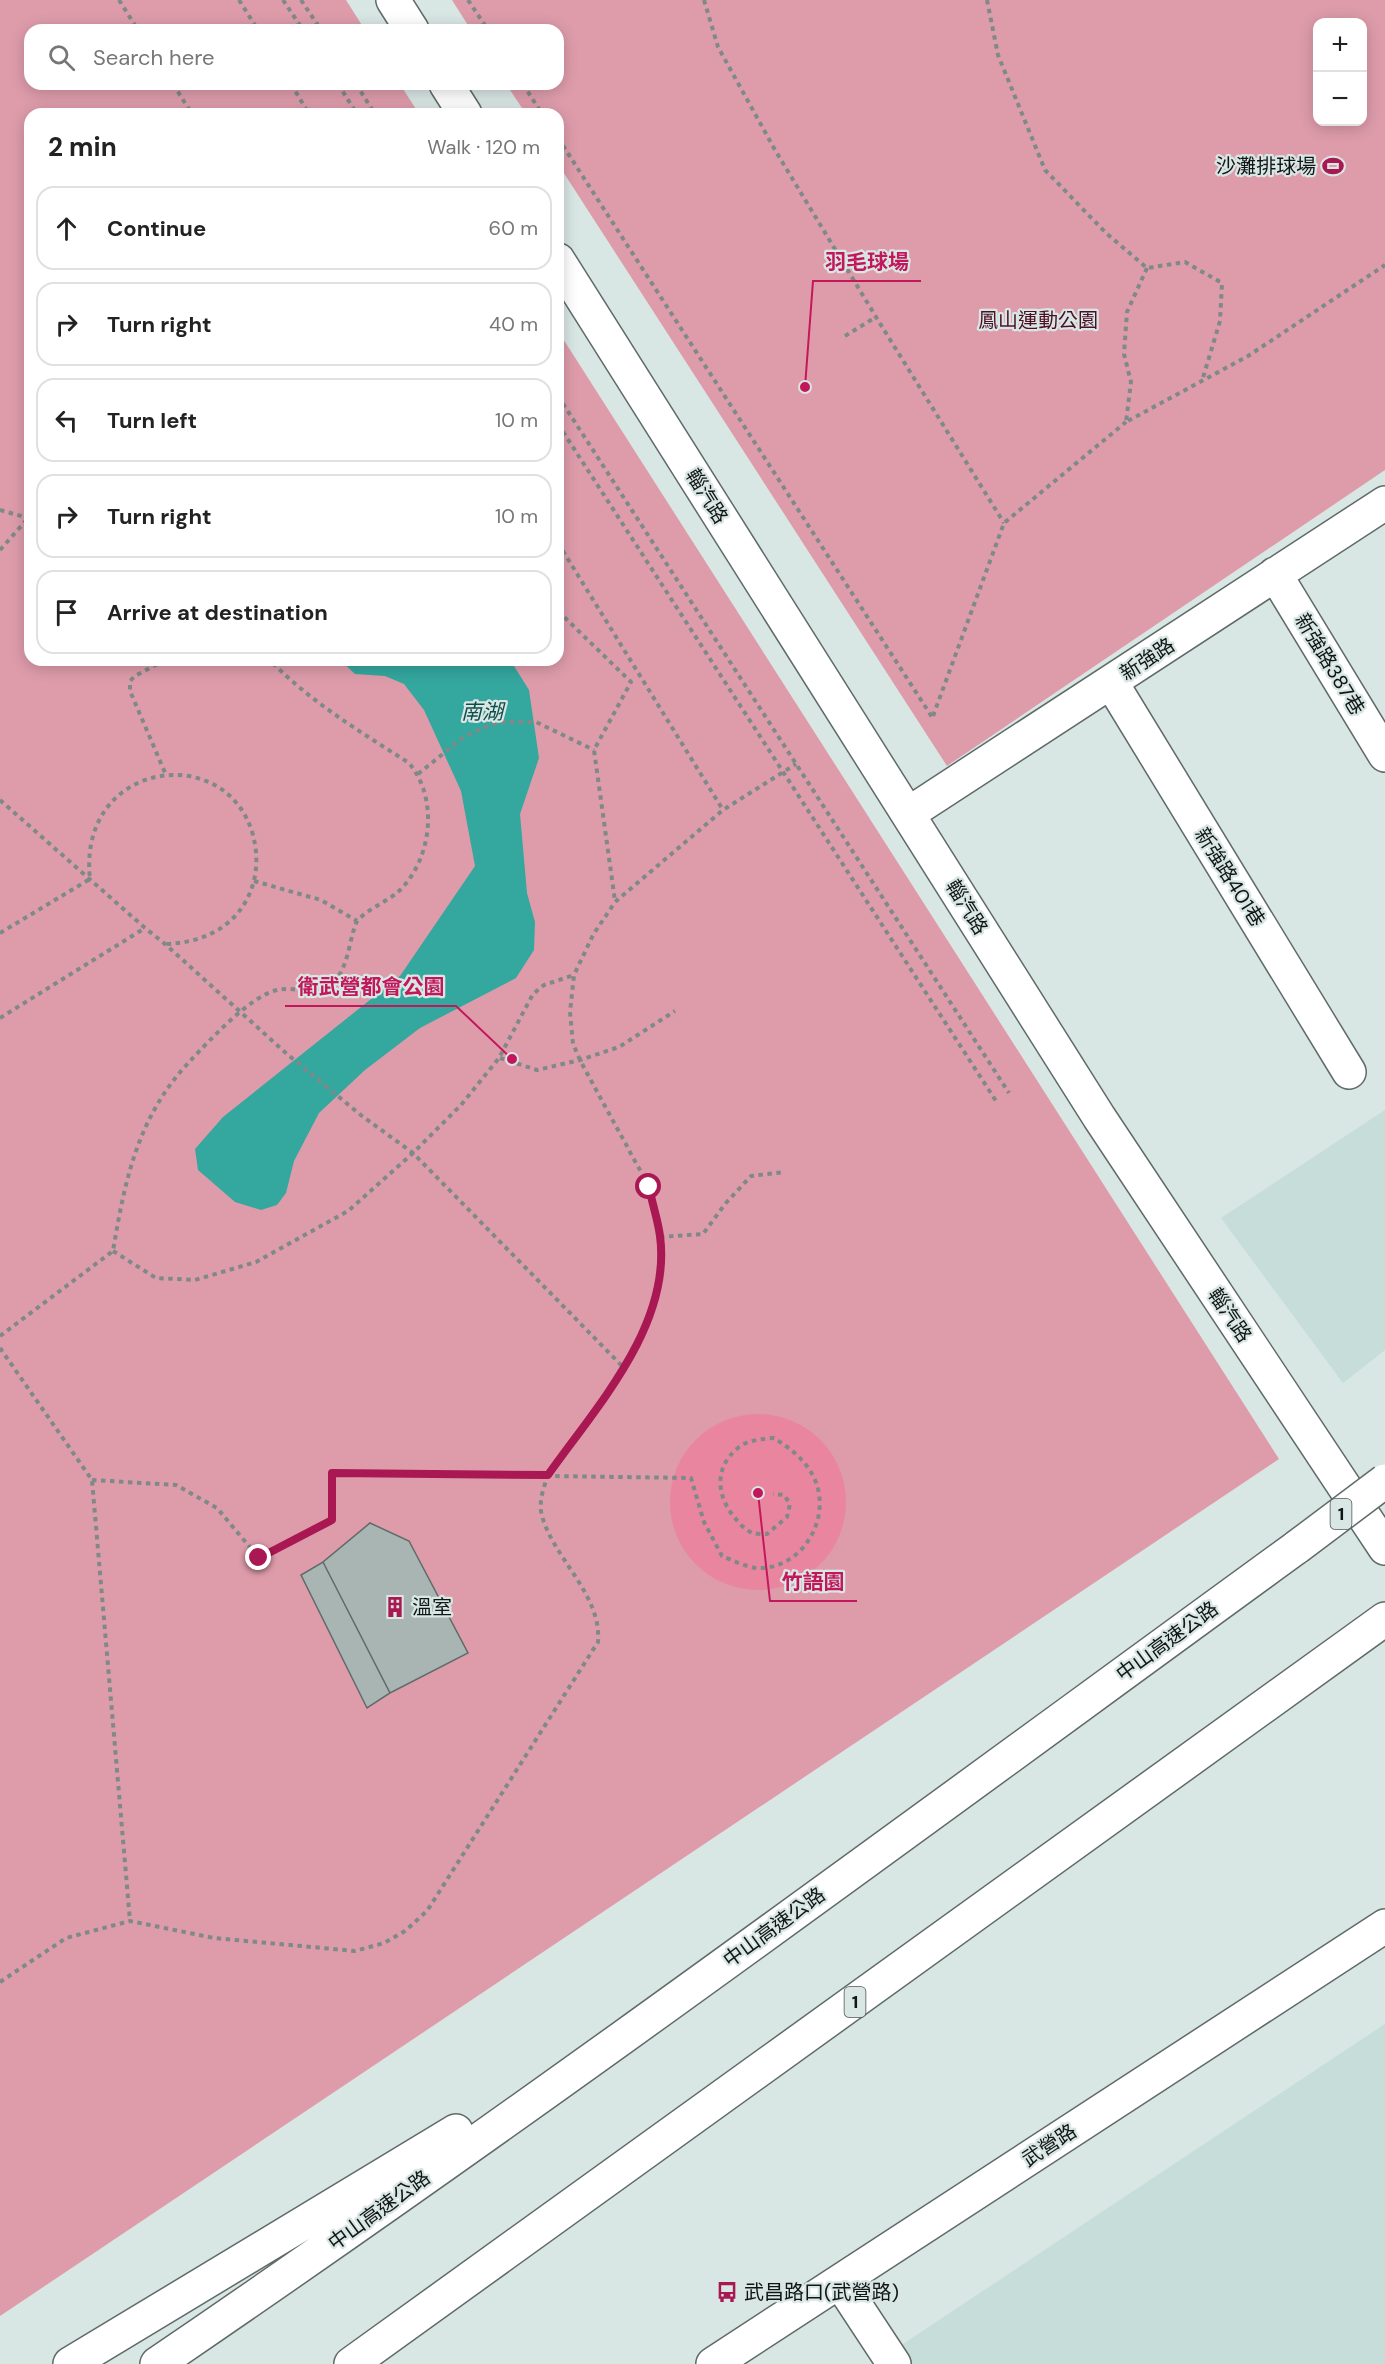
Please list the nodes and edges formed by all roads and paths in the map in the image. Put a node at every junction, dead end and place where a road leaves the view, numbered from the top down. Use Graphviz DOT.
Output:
graph roads {
  1 [pos="119,0"];
  2 [pos="239,0"];
  3 [pos="283,0"];
  4 [pos="302,0"];
  5 [pos="393,0"];
  6 [pos="468,0"];
  7 [pos="704,0"];
  8 [pos="987,0"];
  9 [pos="134,24"];
  10 [pos="254,24"];
  11 [pos="299,24"];
  12 [pos="317,24"];
  13 [pos="408,24"];
  14 [pos="484,24"];
  15 [pos="177,90"];
  16 [pos="295,90"];
  17 [pos="342,90"];
  18 [pos="360,90"];
  19 [pos="451,90"];
  20 [pos="527,90"];
  21 [pos="188,108"];
  22 [pos="305,108"];
  23 [pos="353,108"];
  24 [pos="371,108"];
  25 [pos="461,108"];
  26 [pos="538,108"];
  27 [pos="564,147"];
  28 [pos="1385,265"];
  29 [pos="1147,268"];
  30 [pos="564,269"];
  31 [pos="876,317"];
  32 [pos="845,336"];
  33 [pos="1202,381"];
  34 [pos="564,405"];
  35 [pos="1126,422"];
  36 [pos="564,433"];
  37 [pos="1385,502"];
  38 [pos="0,510"];
  39 [pos="24,516"];
  40 [pos="24,523"];
  41 [pos="1004,523"];
  42 [pos="0,550"];
  43 [pos="564,553"];
  44 [pos="1275,574"];
  45 [pos="564,617"];
  46 [pos="154,666"];
  47 [pos="276,666"];
  48 [pos="1111,682"];
  49 [pos="594,750"];
  50 [pos="1385,755"];
  51 [pos="796,764"];
  52 [pos="783,772"];
  53 [pos="418,774"];
  54 [pos="166,775"];
  55 [pos="0,800"];
  56 [pos="723,810"];
  57 [pos="908,814"];
  58 [pos="90,879"];
  59 [pos="254,881"];
  60 [pos="615,902"];
  61 [pos="357,921"];
  62 [pos="145,928"];
  63 [pos="0,933"];
  64 [pos="165,944"];
  65 [pos="574,975"];
  66 [pos="241,1011"];
  67 [pos="675,1011"];
  68 [pos="0,1018"];
  69 [pos="500,1058"];
  70 [pos="580,1060"];
  71 [pos="1349,1072"];
  72 [pos="1009,1093"];
  73 [pos="996,1101"];
  74 [pos="414,1153"];
  75 [pos="784,1172"];
  76 [pos="660,1237"];
  77 [pos="113,1251"];
  78 [pos="0,1336"];
  79 [pos="0,1348"];
  80 [pos="624,1368"];
  81 [pos="548,1475"];
  82 [pos="92,1480"];
  83 [pos="1385,1481"];
  84 [pos="774,1494"];
  85 [pos="1385,1548"];
  86 [pos="1385,1619"];
  87 [pos="130,1921"];
  88 [pos="1385,1926"];
  89 [pos="0,1982"];
  90 [pos="676,1998"];
  91 [pos="840,2282"];
  92 [pos="70,2364"];
  93 [pos="157,2364"];
  94 [pos="351,2364"];
  95 [pos="713,2364"];
  96 [pos="894,2364"];
  1 -- 9 [label="path"];
  2 -- 10 [label="path"];
  3 -- 11 [label="path"];
  4 -- 12 [label="path"];
  5 -- 13 [label="main road"];
  6 -- 14 [label="path"];
  7 -- 31 [label="path"];
  8 -- 29 [label="path"];
  15 -- 21 [label="path"];
  16 -- 22 [label="path"];
  17 -- 23 [label="path"];
  18 -- 24 [label="path"];
  19 -- 25 [label="main road"];
  20 -- 26 [label="path"];
  27 -- 41 [label="path"];
  28 -- 33 [label="path"];
  29 -- 33 [label="path"];
  29 -- 35 [label="path"];
  30 -- 57 [label="main road, 輜汽路"];
  31 -- 32 [label="path"];
  31 -- 41 [label="path"];
  33 -- 35 [label="path"];
  34 -- 51 [label="path"];
  35 -- 41 [label="path"];
  36 -- 52 [label="path"];
  37 -- 44 [label="main road, 新強路"];
  38 -- 39 [label="path"];
  40 -- 42 [label="path"];
  43 -- 56 [label="path"];
  44 -- 48 [label="main road, 新強路"];
  44 -- 50 [label="main road, 新強路387巷"];
  45 -- 49 [label="path"];
  46 -- 54 [label="path"];
  47 -- 53 [label="path"];
  48 -- 57 [label="main road, 新強路"];
  48 -- 71 [label="main road, 新強路401巷"];
  49 -- 53 [label="path"];
  49 -- 60 [label="path"];
  51 -- 52 [label="path"];
  51 -- 72 [label="path"];
  52 -- 56 [label="path"];
  52 -- 73 [label="path"];
  53 -- 61 [label="path"];
  54 -- 58 [label="path"];
  54 -- 59 [label="path"];
  55 -- 58 [label="path"];
  56 -- 60 [label="path"];
  57 -- 85 [label="main road, 輜汽路"];
  58 -- 62 [label="path"];
  58 -- 63 [label="path"];
  59 -- 61 [label="path"];
  59 -- 64 [label="path"];
  60 -- 65 [label="path"];
  61 -- 66 [label="path"];
  62 -- 64 [label="path"];
  62 -- 68 [label="path"];
  64 -- 66 [label="path"];
  65 -- 69 [label="path"];
  65 -- 70 [label="path"];
  66 -- 74 [label="path"];
  66 -- 77 [label="path"];
  67 -- 70 [label="path"];
  69 -- 70 [label="path"];
  69 -- 74 [label="path"];
  70 -- 76 [label="path"];
  74 -- 77 [label="path"];
  74 -- 80 [label="path"];
  75 -- 76 [label="path"];
  76 -- 80 [label="path"];
  77 -- 78 [label="path"];
  79 -- 82 [label="path"];
  80 -- 81 [label="path"];
  81 -- 82 [label="path"];
  81 -- 84 [label="path"];
  81 -- 87 [label="path"];
  82 -- 87 [label="path"];
  83 -- 90 [label="main road, 中山高速公路 / 1, bridge"];
  86 -- 94 [label="main road, 1"];
  87 -- 89 [label="path"];
  88 -- 91 [label="main road, 武營路"];
  90 -- 92 [label="main road"];
  90 -- 93 [label="main road, 中山高速公路 / 1"];
  91 -- 95 [label="main road, 武營路"];
  91 -- 96 [label="main road"];
}
